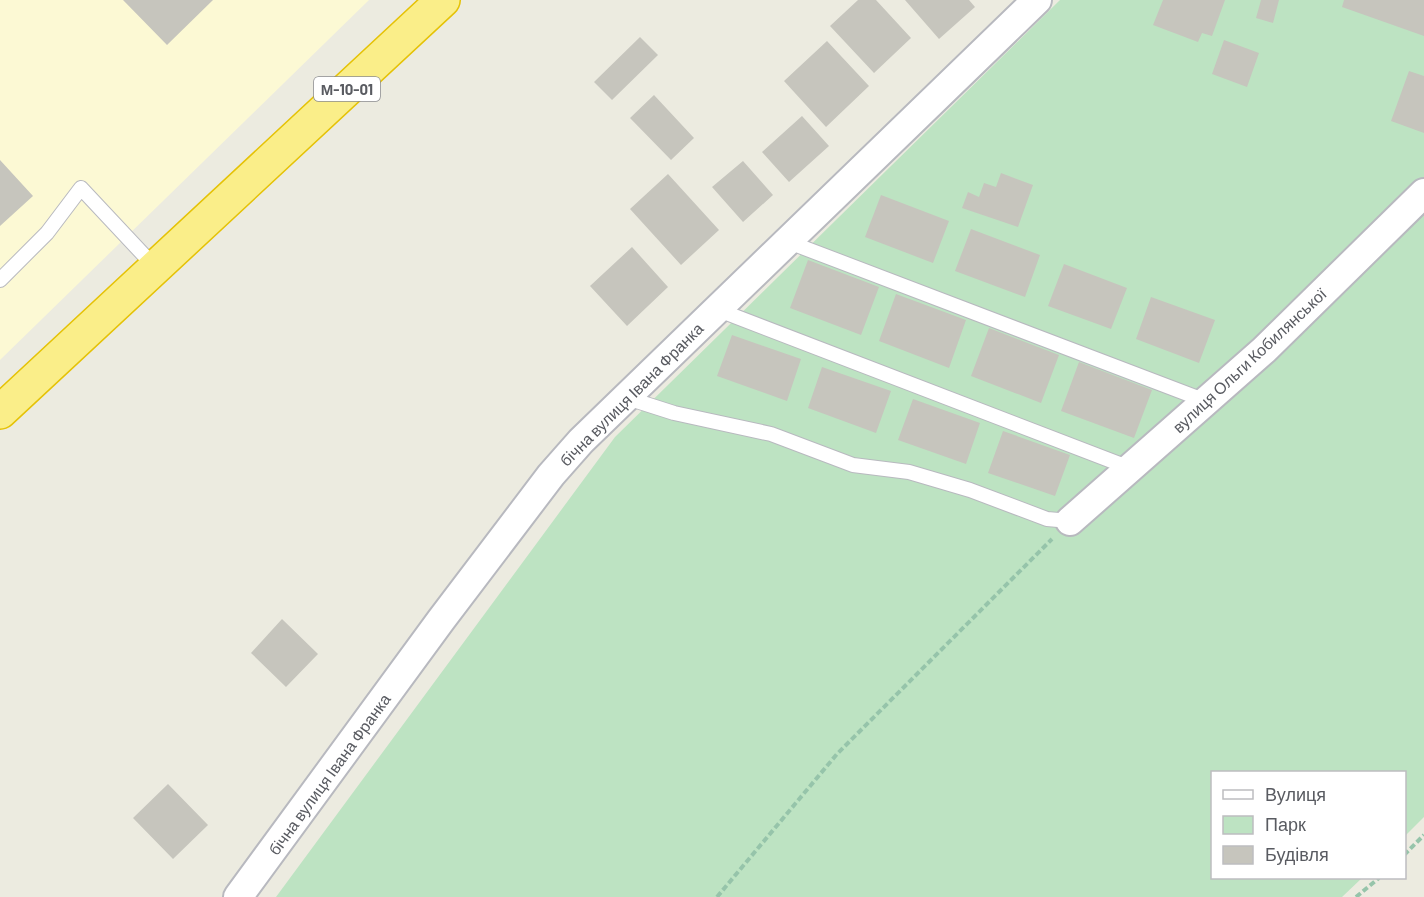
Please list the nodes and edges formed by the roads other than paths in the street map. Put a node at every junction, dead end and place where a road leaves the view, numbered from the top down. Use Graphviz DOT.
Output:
graph roads {
  1 [pos="443,0"];
  2 [pos="1037,0"];
  3 [pos="1424,193"];
  4 [pos="786,241"];
  5 [pos="155,267"];
  6 [pos="0,280"];
  7 [pos="716,309"];
  8 [pos="624,398"];
  9 [pos="1206,401"];
  10 [pos="0,412"];
  11 [pos="1130,468"];
  12 [pos="1070,521"];
  13 [pos="238,897"];
  1 -- 5 [label="highway, М-10-01"];
  2 -- 4 [label="street, бічна вулиця Івана Франка"];
  3 -- 9 [label="street, вулиця Ольги Кобилянської"];
  4 -- 7 [label="street, бічна вулиця Івана Франка"];
  4 -- 9 [label="lane"];
  5 -- 6 [label="lane"];
  5 -- 10 [label="highway, М-10-01"];
  7 -- 8 [label="street, бічна вулиця Івана Франка"];
  7 -- 11 [label="lane"];
  8 -- 12 [label="lane"];
  8 -- 13 [label="street, бічна вулиця Івана Франка"];
  9 -- 11 [label="street, вулиця Ольги Кобилянської"];
  11 -- 12 [label="street, вулиця Ольги Кобилянської"];
}
